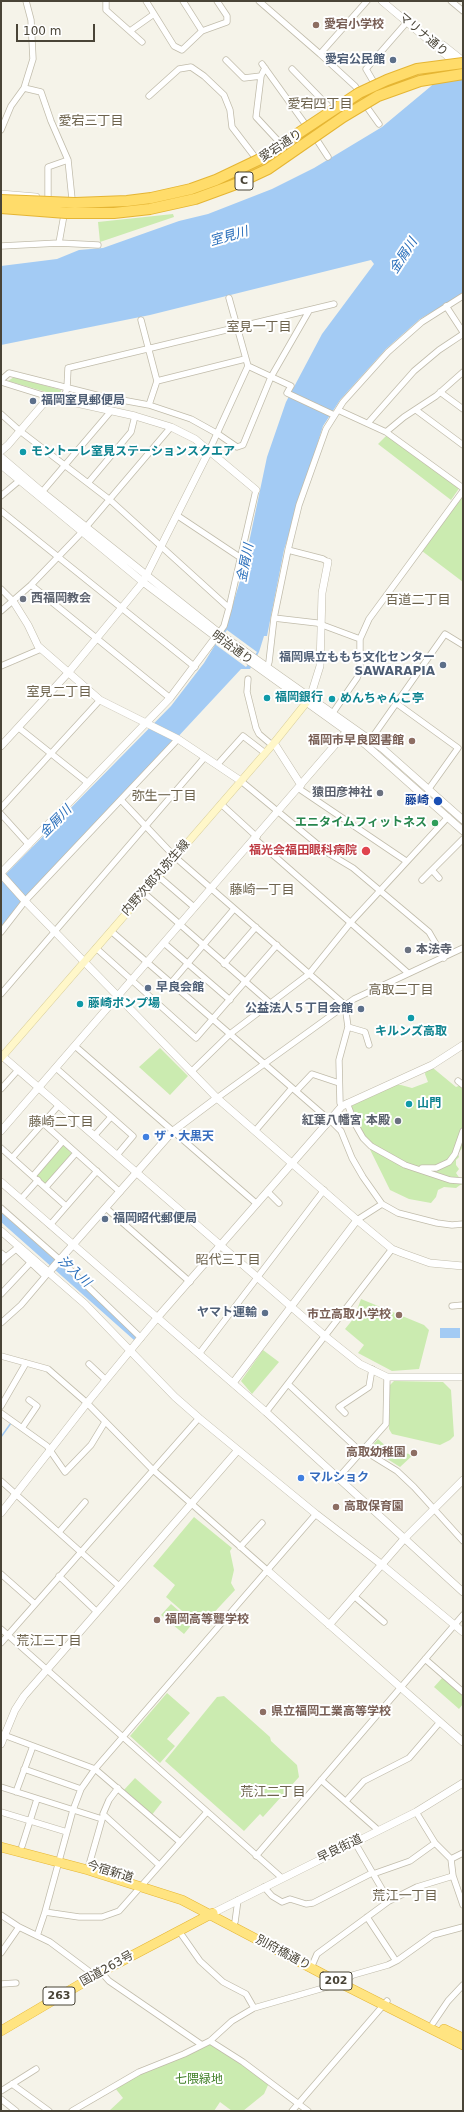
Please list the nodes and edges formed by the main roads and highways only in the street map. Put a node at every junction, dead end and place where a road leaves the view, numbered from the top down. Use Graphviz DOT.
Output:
graph roads {
  1 [pos="462,64"];
  2 [pos="198,198"];
  3 [pos="1,200"];
  4 [pos="1,209"];
  5 [pos="308,700"];
  6 [pos="1,1056"];
  7 [pos="1,1840"];
  8 [pos="1,1847"];
  9 [pos="58,1860"];
  10 [pos="143,1884"];
  11 [pos="213,1913"];
  12 [pos="312,1966"];
  13 [pos="385,2003"];
  14 [pos="2,2028"];
  15 [pos="463,2038"];
  16 [pos="463,2045"];
  1 -- 2 [label="highway, C"];
  1 -- 3 [label="highway, C, bridge"];
  1 -- 4 [label="highway, C, bridge"];
  5 -- 6 [label="main road, 内野次郎丸弥生線"];
  7 -- 9 [label="highway, 今宿新道 / 202"];
  8 -- 9 [label="highway, 今宿新道 / 202"];
  9 -- 10 [label="highway, 今宿新道 / 202"];
  9 -- 10 [label="highway, 今宿新道 / 202"];
  10 -- 11 [label="highway, 今宿新道 / 202"];
  11 -- 12 [label="highway, 別府橋通り / 202"];
  11 -- 12 [label="highway, 別府橋通り / 202"];
  11 -- 14 [label="highway, 国道263号 / 263"];
  12 -- 13 [label="highway, 別府橋通り / 202"];
  13 -- 15 [label="highway, 別府橋通り / 202"];
  13 -- 16 [label="highway, 別府橋通り / 202"];
}
